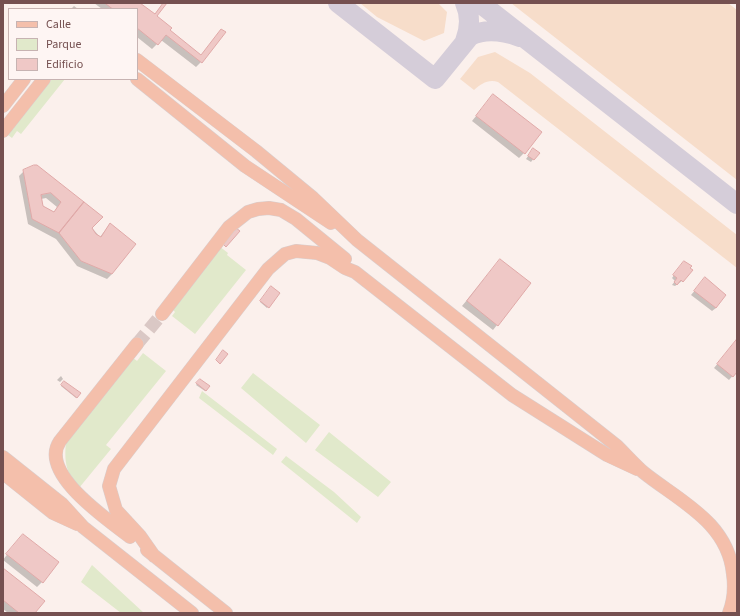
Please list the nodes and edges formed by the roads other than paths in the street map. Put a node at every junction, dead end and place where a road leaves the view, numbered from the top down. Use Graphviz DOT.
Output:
graph roads {
  1 [pos="138,61"];
  2 [pos="23,80"];
  3 [pos="43,80"];
  4 [pos="137,80"];
  5 [pos="3,106"];
  6 [pos="3,131"];
  7 [pos="356,240"];
  8 [pos="354,272"];
  9 [pos="162,314"];
  10 [pos="137,344"];
  11 [pos="3,457"];
  12 [pos="643,472"];
  13 [pos="3,473"];
  14 [pos="83,527"];
  15 [pos="154,556"];
  16 [pos="192,613"];
  17 [pos="226,613"];
  18 [pos="729,613"];
  1 -- 7 [label="main road"];
  2 -- 5 [label="main road"];
  3 -- 6 [label="main road"];
  4 -- 7 [label="main road"];
  7 -- 12 [label="main road"];
  8 -- 9 [label="main road"];
  8 -- 12 [label="main road"];
  8 -- 15 [label="main road"];
  10 -- 15 [label="main road"];
  11 -- 14 [label="main road"];
  12 -- 18 [label="main road"];
  13 -- 14 [label="main road"];
  14 -- 16 [label="main road"];
  15 -- 17 [label="main road"];
}
